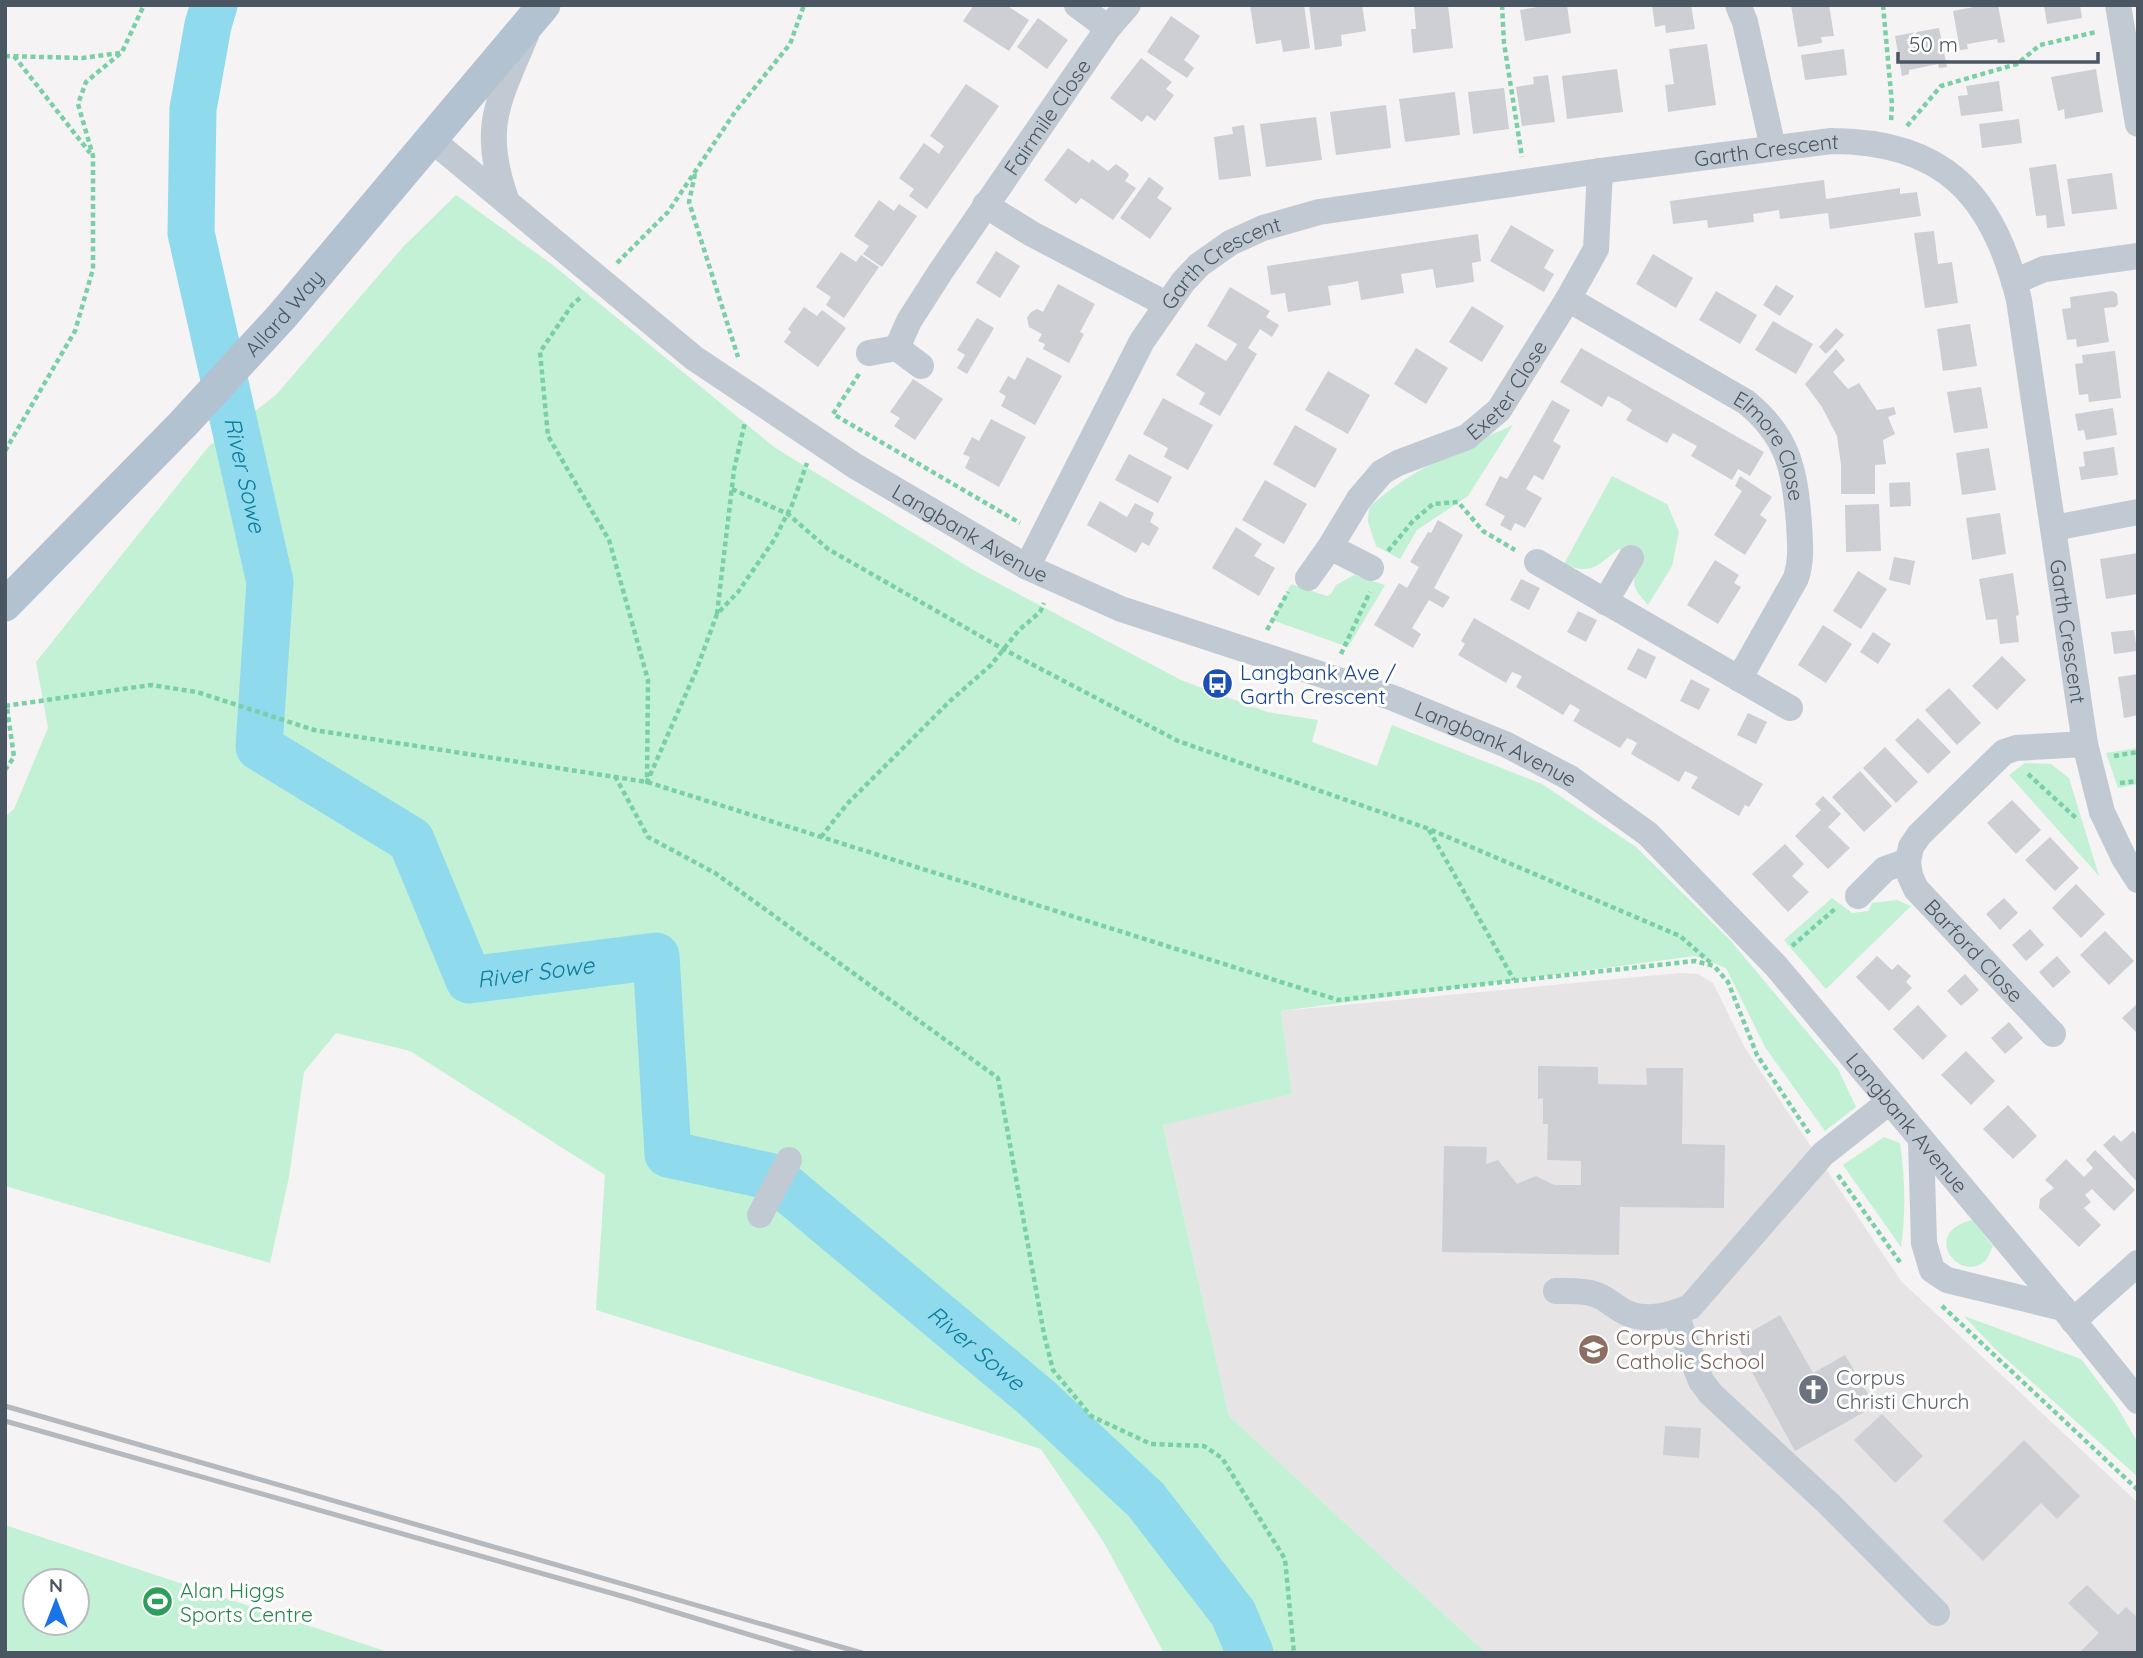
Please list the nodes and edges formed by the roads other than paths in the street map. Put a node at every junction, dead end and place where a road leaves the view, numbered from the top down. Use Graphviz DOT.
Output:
graph roads {
  1 [pos="1077,5"];
  2 [pos="1128,5"];
  3 [pos="1738,5"];
  4 [pos="538,13"];
  5 [pos="2119,15"];
  6 [pos="1108,28"];
  7 [pos="2138,124"];
  8 [pos="432,140"];
  9 [pos="1773,148"];
  10 [pos="1600,171"];
  11 [pos="508,203"];
  12 [pos="985,205"];
  13 [pos="2138,256"];
  14 [pos="2014,282"];
  15 [pos="1568,299"];
  16 [pos="1166,303"];
  17 [pos="897,348"];
  18 [pos="869,353"];
  19 [pos="921,366"];
  20 [pos="2138,512"];
  21 [pos="2054,528"];
  22 [pos="1330,547"];
  23 [pos="1632,558"];
  24 [pos="1537,562"];
  25 [pos="1027,567"];
  26 [pos="1371,568"];
  27 [pos="1308,578"];
  28 [pos="1605,602"];
  29 [pos="5,605"];
  30 [pos="1739,679"];
  31 [pos="1790,708"];
  32 [pos="2085,744"];
  33 [pos="1908,861"];
  34 [pos="2138,880"];
  35 [pos="1858,895"];
  36 [pos="2053,1034"];
  37 [pos="1889,1102"];
  38 [pos="1921,1141"];
  39 [pos="789,1160"];
  40 [pos="760,1216"];
  41 [pos="2138,1263"];
  42 [pos="1556,1292"];
  43 [pos="1675,1313"];
  44 [pos="2068,1315"];
  45 [pos="2138,1401"];
  46 [pos="1937,1613"];
  1 -- 6 [label="street"];
  2 -- 6 [label="street, Fairmile Close"];
  3 -- 9 [label="street"];
  4 -- 8 [label="main road, Allard Way"];
  4 -- 11 [label="street"];
  5 -- 7 [label="street"];
  6 -- 12 [label="street, Fairmile Close"];
  8 -- 11 [label="street, Langbank Avenue"];
  8 -- 29 [label="main road, Allard Way"];
  9 -- 10 [label="street, Garth Crescent"];
  9 -- 14 [label="street, Garth Crescent"];
  10 -- 15 [label="street, Exeter Close"];
  10 -- 16 [label="street, Garth Crescent"];
  11 -- 25 [label="street, Langbank Avenue"];
  12 -- 16 [label="street"];
  12 -- 17 [label="street, Fairmile Close"];
  13 -- 14 [label="street"];
  14 -- 21 [label="street, Garth Crescent"];
  15 -- 22 [label="street, Exeter Close"];
  15 -- 30 [label="street, Elmore Close"];
  16 -- 25 [label="street, Garth Crescent"];
  17 -- 18 [label="street"];
  17 -- 19 [label="street"];
  20 -- 21 [label="street"];
  21 -- 32 [label="street, Garth Crescent"];
  22 -- 26 [label="street"];
  22 -- 27 [label="street, Exeter Close"];
  23 -- 28 [label="street"];
  24 -- 28 [label="street"];
  25 -- 37 [label="street, Langbank Avenue"];
  28 -- 30 [label="street"];
  30 -- 31 [label="street"];
  32 -- 33 [label="street"];
  32 -- 34 [label="street, Garth Crescent"];
  33 -- 35 [label="street"];
  33 -- 36 [label="street, Barford Close"];
  37 -- 38 [label="street, Langbank Avenue"];
  37 -- 43 [label="street"];
  38 -- 44 [label="street, Langbank Avenue"];
  38 -- 44 [label="street"];
  39 -- 40 [label="street"];
  41 -- 44 [label="street"];
  42 -- 43 [label="street"];
  43 -- 46 [label="street"];
  44 -- 45 [label="street, Langbank Avenue"];
}
